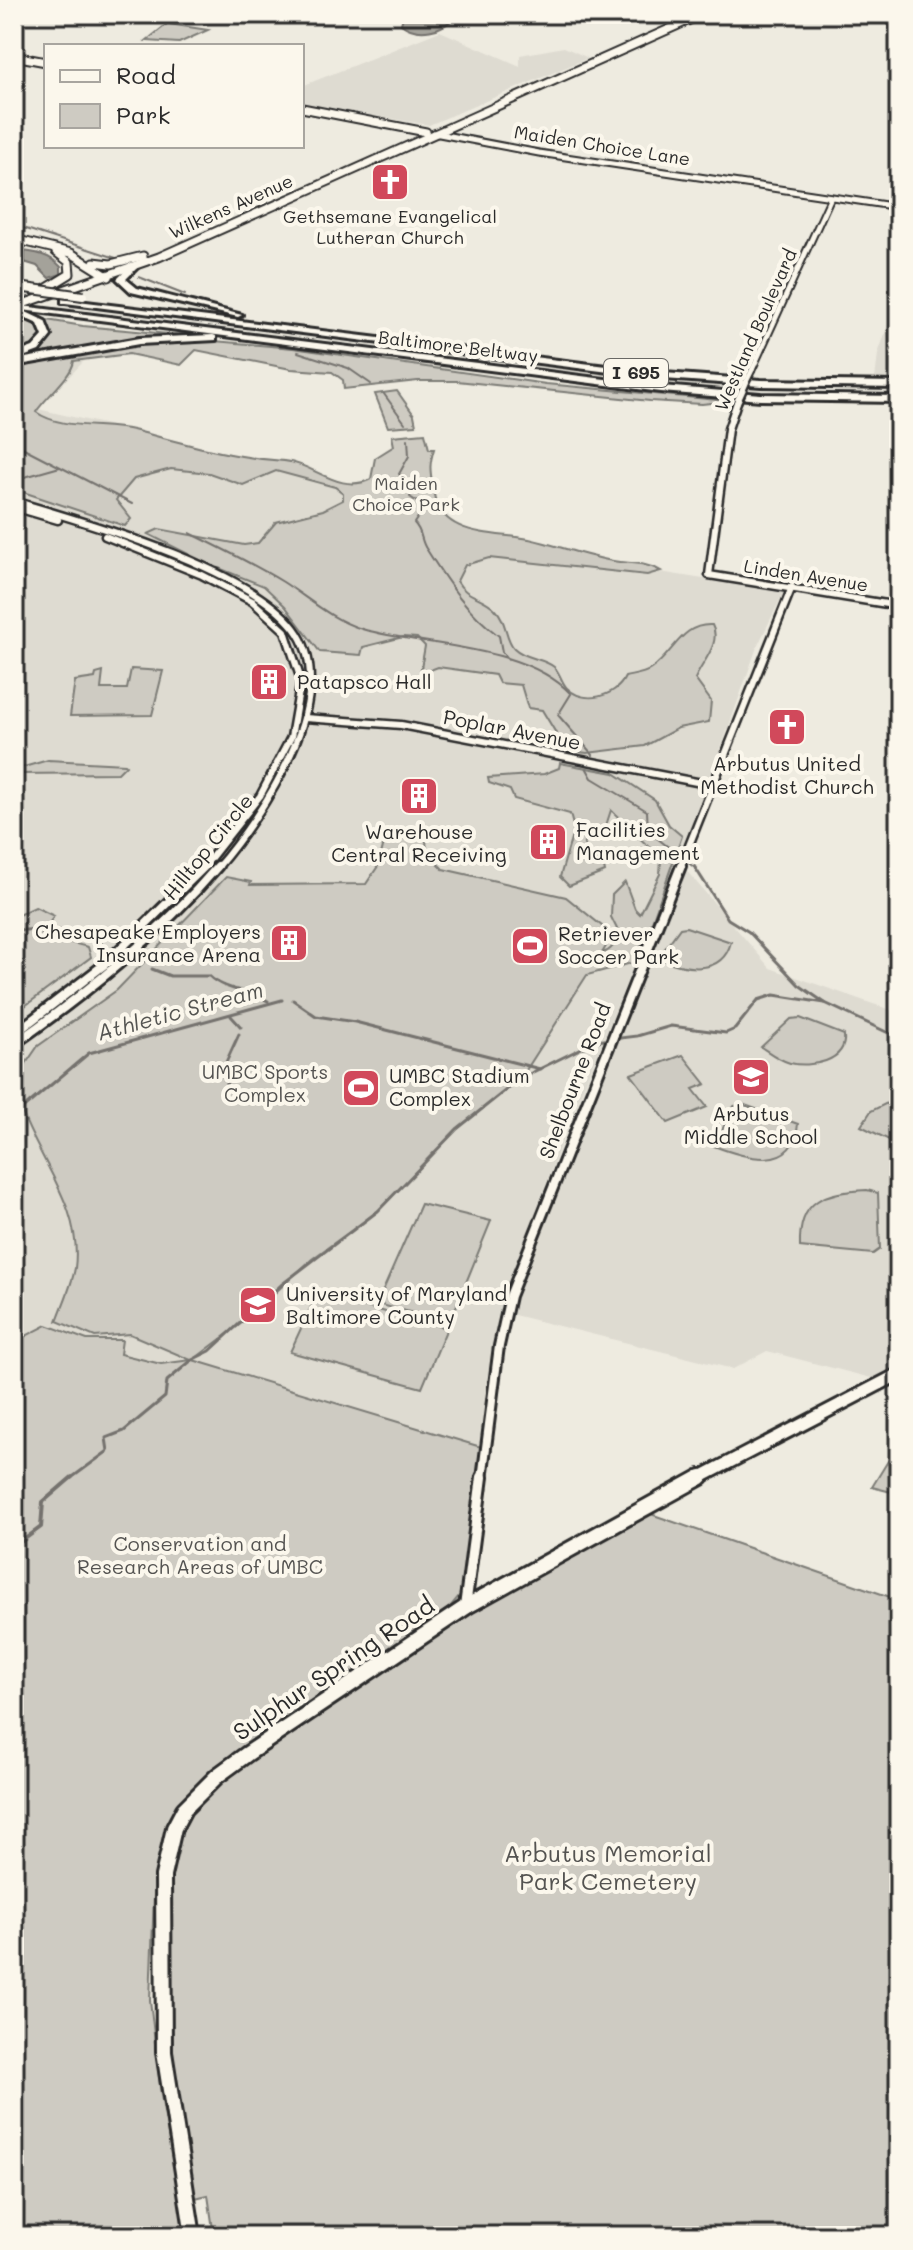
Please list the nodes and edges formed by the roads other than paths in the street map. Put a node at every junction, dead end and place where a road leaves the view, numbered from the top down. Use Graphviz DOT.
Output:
graph roads {
  1 [pos="703,14"];
  2 [pos="14,56"];
  3 [pos="44,62"];
  4 [pos="304,108"];
  5 [pos="431,133"];
  6 [pos="831,197"];
  7 [pos="899,207"];
  8 [pos="14,241"];
  9 [pos="51,250"];
  10 [pos="151,253"];
  11 [pos="88,260"];
  12 [pos="134,267"];
  13 [pos="107,275"];
  14 [pos="14,287"];
  15 [pos="15,305"];
  16 [pos="293,325"];
  17 [pos="359,337"];
  18 [pos="408,357"];
  19 [pos="14,360"];
  20 [pos="899,383"];
  21 [pos="899,399"];
  22 [pos="14,504"];
  23 [pos="709,575"];
  24 [pos="792,587"];
  25 [pos="899,606"];
  26 [pos="305,718"];
  27 [pos="712,785"];
  28 [pos="14,1034"];
  29 [pos="14,1044"];
  30 [pos="899,1374"];
  31 [pos="465,1607"];
  32 [pos="193,2236"];
  1 -- 5 [label="main road, Wilkens Avenue"];
  2 -- 3 [label="main road"];
  4 -- 5 [label="main road, Maiden Choice Lane"];
  5 -- 6 [label="street, Maiden Choice Lane"];
  5 -- 10 [label="main road, Wilkens Avenue"];
  5 -- 12 [label="main road, Wilkens Avenue"];
  6 -- 7 [label="street, Maiden Choice Lane"];
  6 -- 23 [label="street, Westland Boulevard, bridge"];
  8 -- 9 [label="main road"];
  8 -- 11 [label="main road"];
  9 -- 13 [label="main road"];
  9 -- 15 [label="main road"];
  10 -- 11 [label="main road"];
  10 -- 13 [label="main road, Wilkens Avenue"];
  11 -- 13 [label="main road"];
  12 -- 13 [label="main road, Wilkens Avenue"];
  12 -- 16 [label="highway"];
  13 -- 15 [label="main road, Wilkens Avenue"];
  14 -- 16 [label="highway, bridge"];
  15 -- 17 [label="highway, Baltimore Beltway / I 695"];
  15 -- 18 [label="highway, Baltimore Beltway / I 695"];
  15 -- 19 [label="highway"];
  16 -- 17 [label="highway"];
  17 -- 20 [label="highway, Baltimore Beltway / I 695"];
  18 -- 19 [label="highway"];
  18 -- 21 [label="highway, Baltimore Beltway / I 695"];
  22 -- 26 [label="street, Hilltop Circle"];
  22 -- 28 [label="street, Hilltop Circle"];
  23 -- 24 [label="street, Linden Avenue"];
  24 -- 25 [label="street, Linden Avenue"];
  24 -- 27 [label="street, Shelbourne Road"];
  26 -- 27 [label="street, Poplar Avenue"];
  26 -- 29 [label="street, Hilltop Circle"];
  27 -- 31 [label="street, Shelbourne Road"];
  30 -- 31 [label="main road, Sulphur Spring Road"];
  31 -- 32 [label="main road, Sulphur Spring Road"];
}
